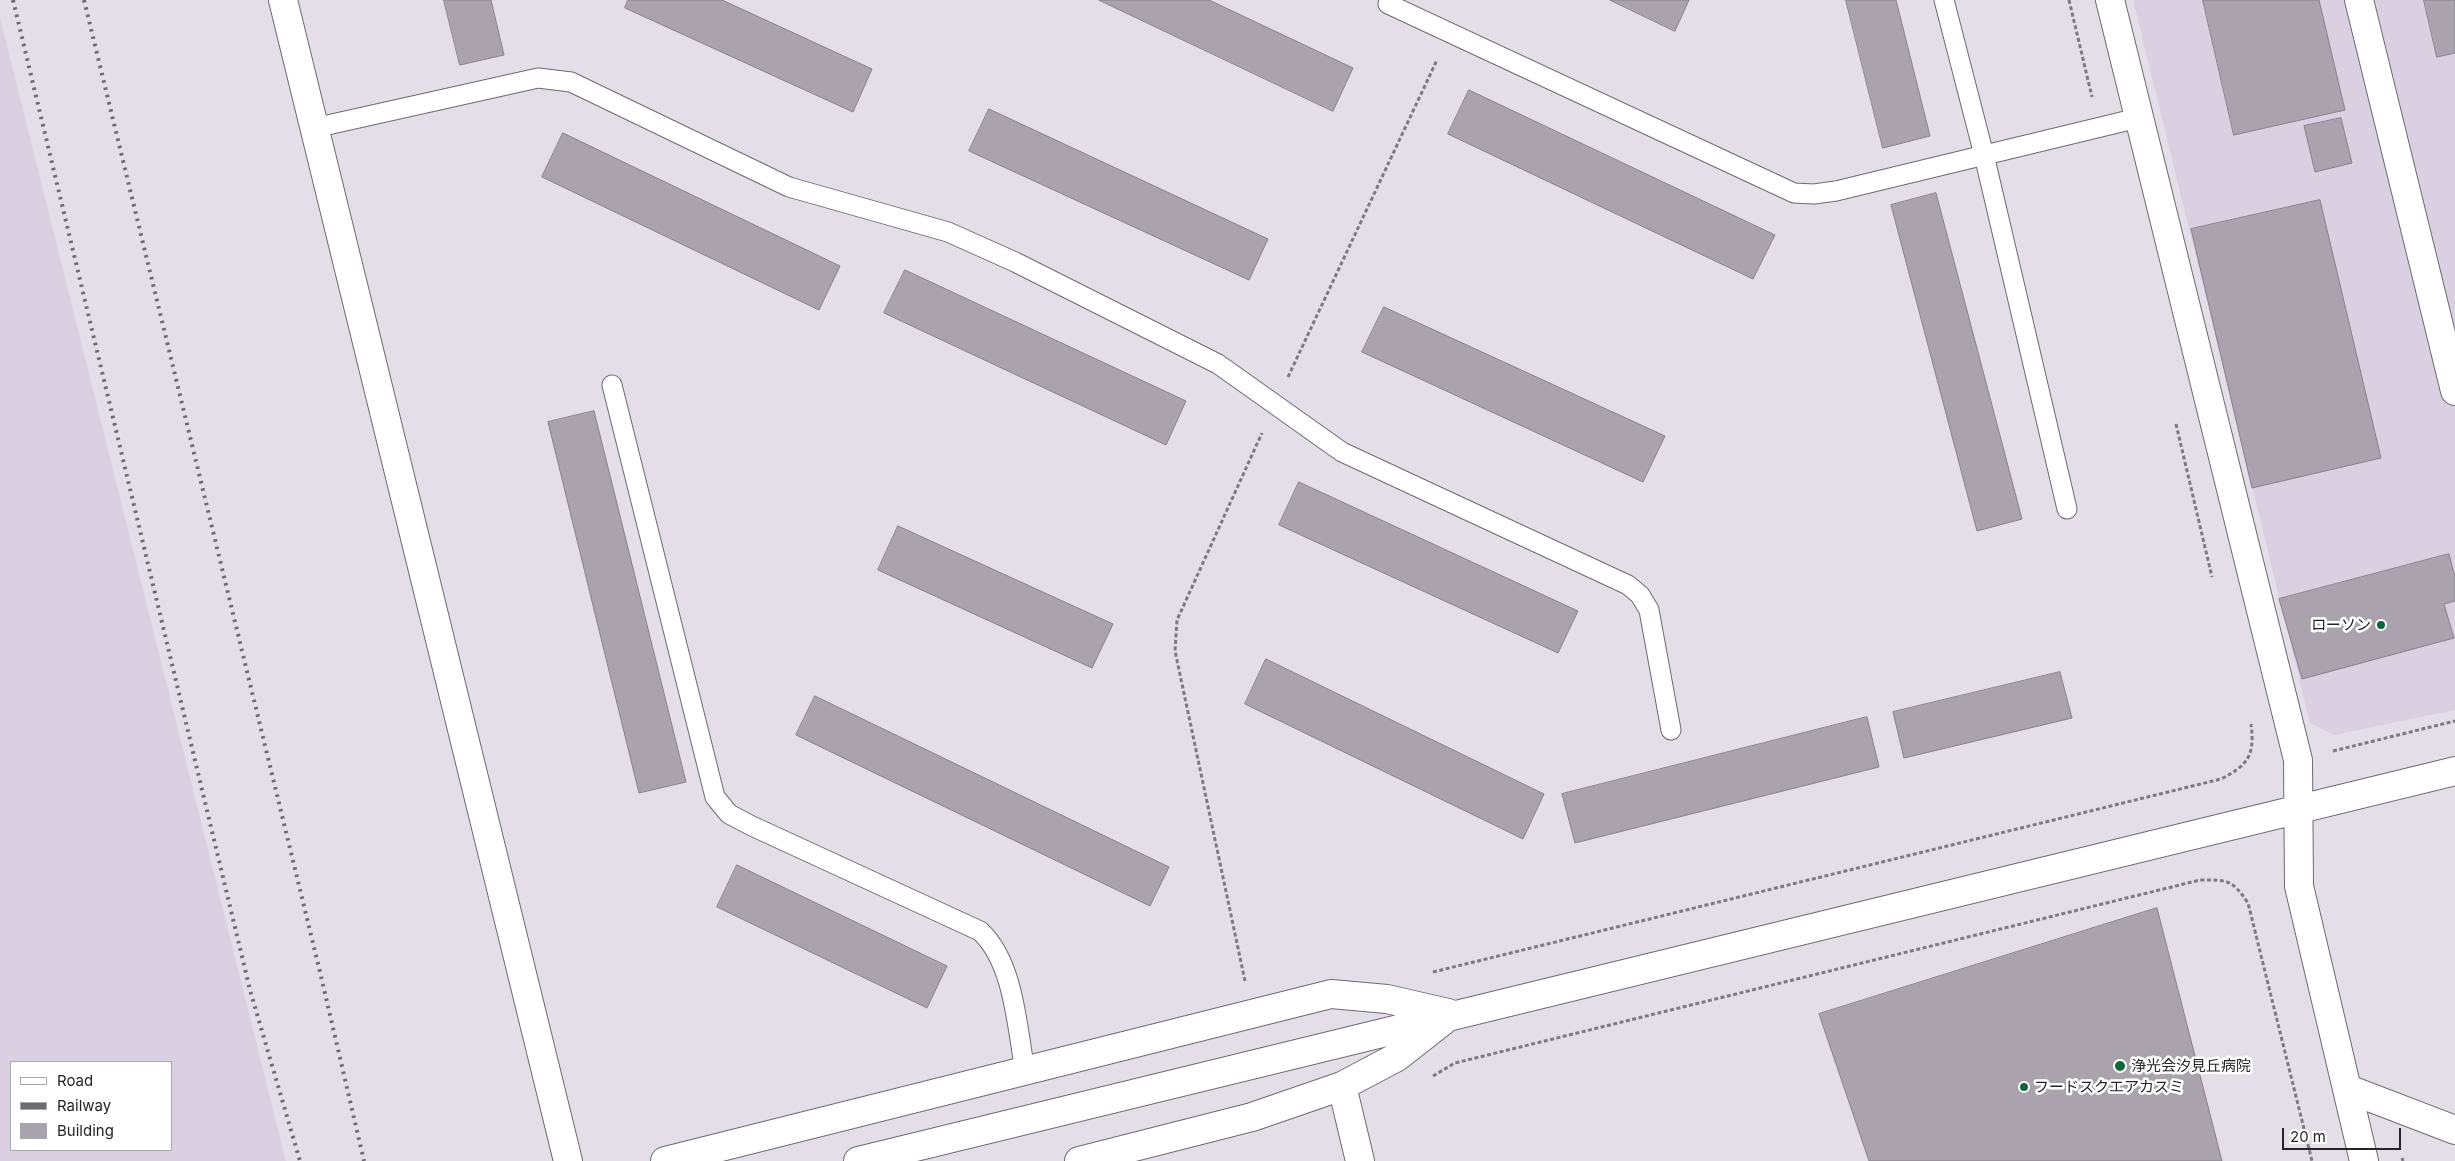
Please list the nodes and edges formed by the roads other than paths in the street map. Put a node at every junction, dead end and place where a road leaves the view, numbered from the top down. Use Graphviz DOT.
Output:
graph roads {
  1 [pos="283,0"];
  2 [pos="1944,0"];
  3 [pos="2110,0"];
  4 [pos="2359,0"];
  5 [pos="1388,4"];
  6 [pos="2138,118"];
  7 [pos="314,128"];
  8 [pos="1984,155"];
  9 [pos="612,385"];
  10 [pos="2455,391"];
  11 [pos="2067,509"];
  12 [pos="1671,730"];
  13 [pos="2455,771"];
  14 [pos="2298,810"];
  15 [pos="1452,1014"];
  16 [pos="1025,1071"];
  17 [pos="1342,1086"];
  18 [pos="2348,1089"];
  19 [pos="2455,1130"];
  20 [pos="568,1161"];
  21 [pos="665,1161"];
  22 [pos="858,1161"];
  23 [pos="1079,1161"];
  24 [pos="1360,1161"];
  25 [pos="2364,1161"];
  1 -- 7 [label="street"];
  2 -- 8 [label="lane"];
  3 -- 6 [label="street"];
  4 -- 10 [label="street"];
  5 -- 8 [label="lane"];
  6 -- 8 [label="lane"];
  6 -- 14 [label="street"];
  7 -- 12 [label="lane"];
  7 -- 20 [label="street"];
  8 -- 11 [label="lane"];
  9 -- 16 [label="lane"];
  13 -- 14 [label="street"];
  14 -- 15 [label="street"];
  14 -- 18 [label="street"];
  15 -- 16 [label="street"];
  15 -- 17 [label="street"];
  15 -- 22 [label="street"];
  16 -- 21 [label="street"];
  17 -- 23 [label="street"];
  17 -- 24 [label="street"];
  18 -- 19 [label="street"];
  18 -- 25 [label="street"];
}
